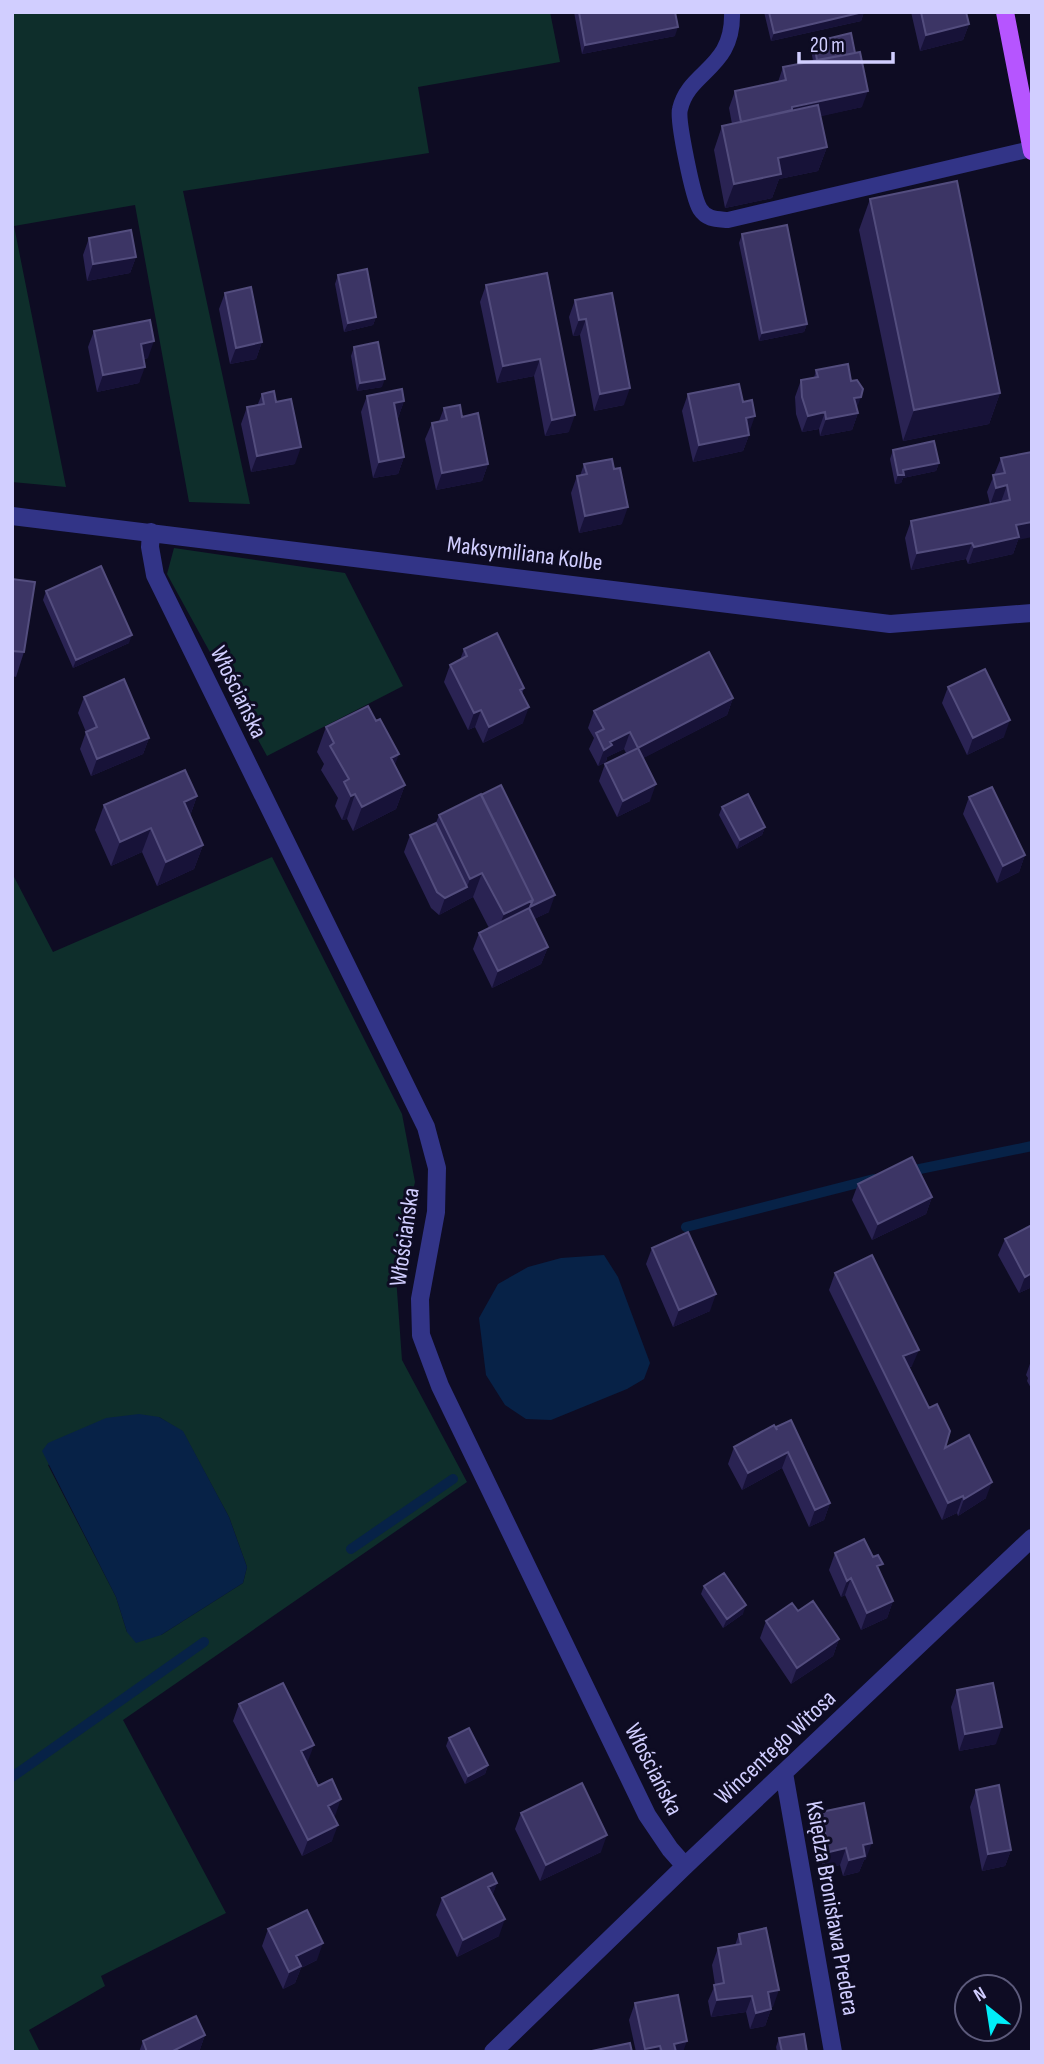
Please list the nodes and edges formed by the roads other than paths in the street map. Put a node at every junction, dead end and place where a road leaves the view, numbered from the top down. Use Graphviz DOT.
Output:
graph roads {
  1 [pos="732,12"];
  2 [pos="1005,12"];
  3 [pos="1032,150"];
  4 [pos="12,516"];
  5 [pos="151,531"];
  6 [pos="1032,613"];
  7 [pos="1032,1538"];
  8 [pos="784,1773"];
  9 [pos="685,1866"];
  10 [pos="493,2052"];
  11 [pos="833,2052"];
  1 -- 3 [label="lane"];
  2 -- 3 [label="main road"];
  4 -- 5 [label="street, Maksymiliana Kolbe"];
  5 -- 6 [label="street, Maksymiliana Kolbe"];
  5 -- 9 [label="street, Włościańska"];
  7 -- 8 [label="street, Wincentego Witosa"];
  8 -- 9 [label="street, Wincentego Witosa"];
  8 -- 11 [label="street, Księdza Bronisława Predera"];
  9 -- 10 [label="street, Wincentego Witosa"];
}
